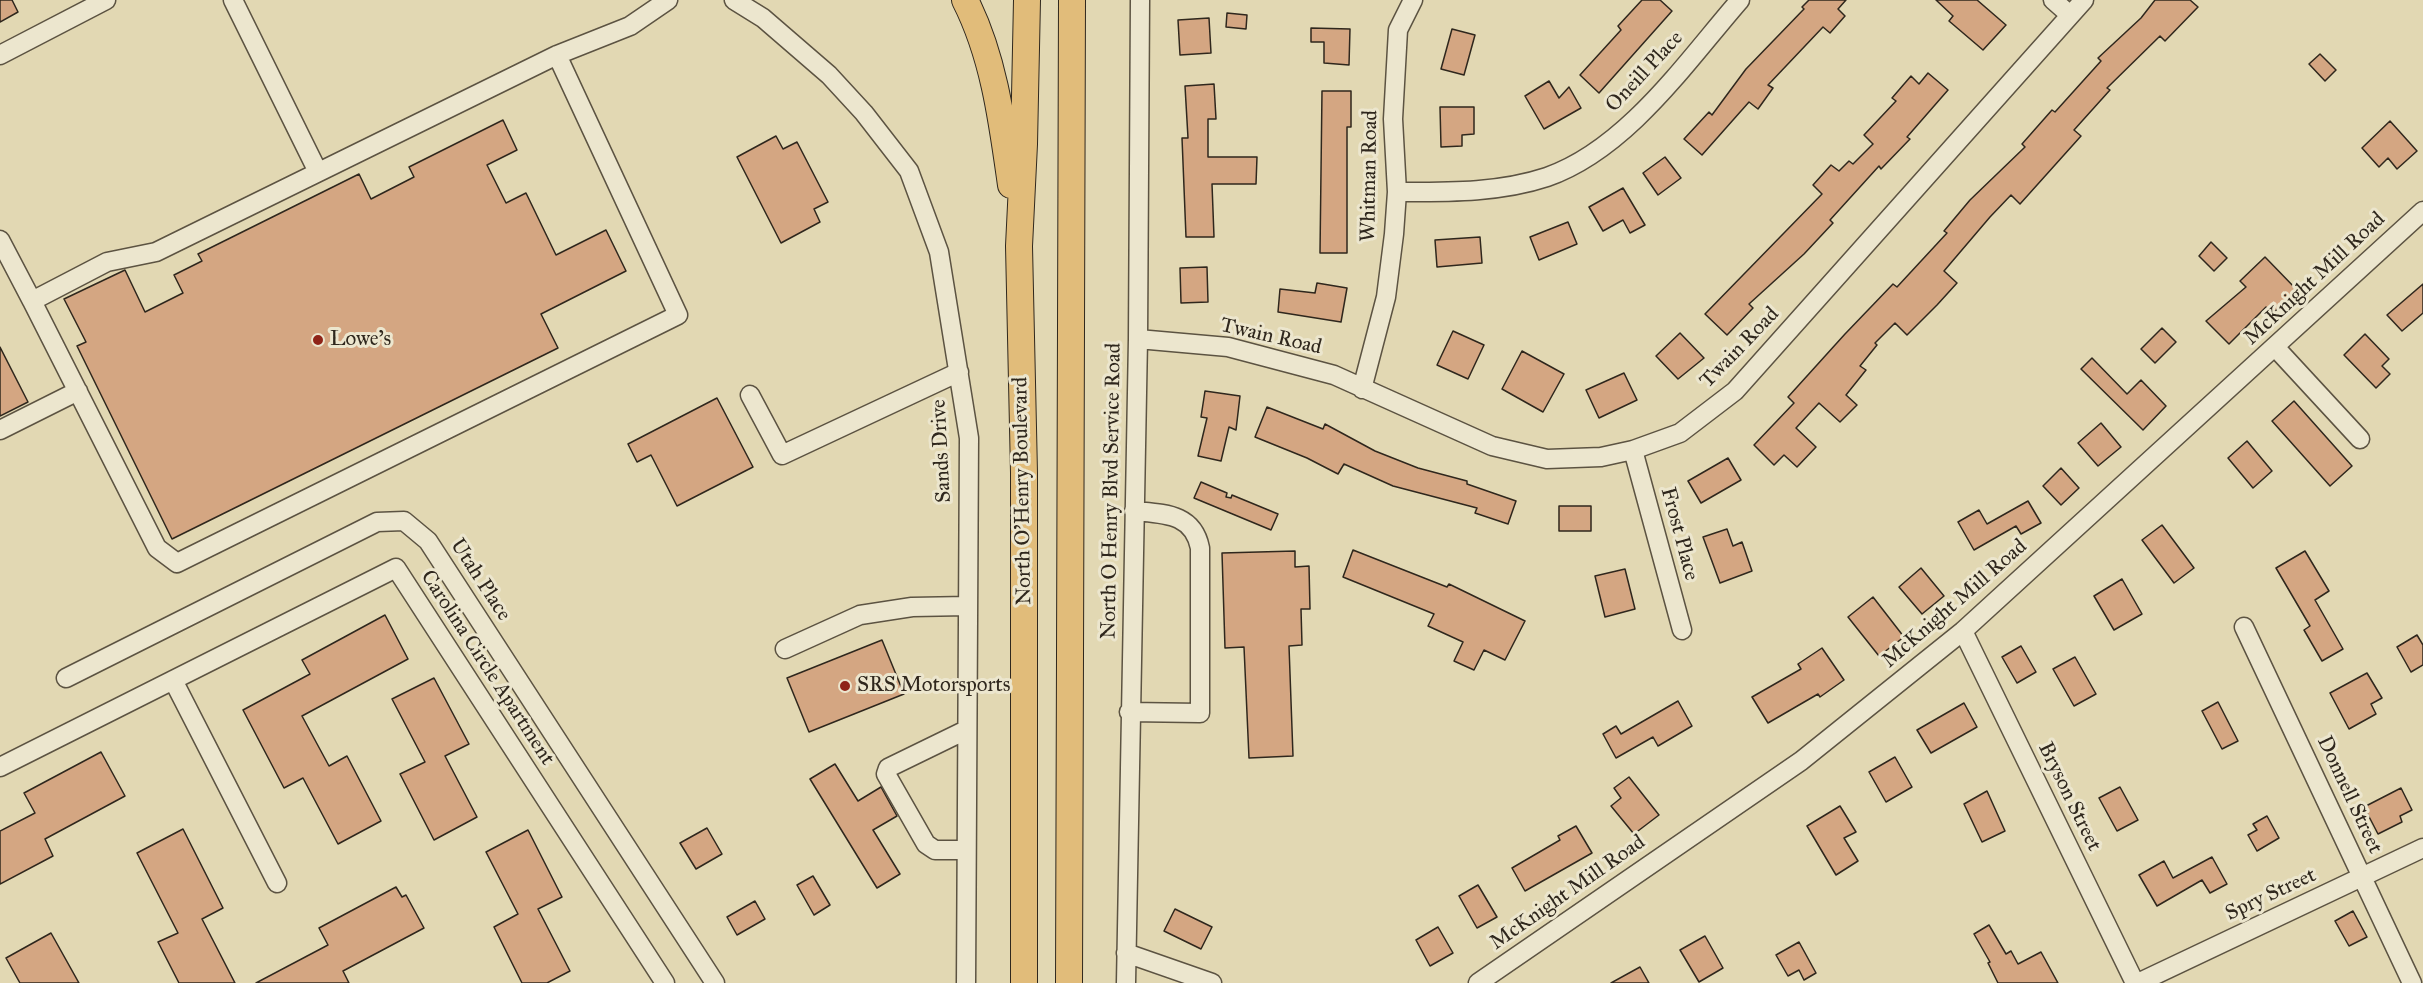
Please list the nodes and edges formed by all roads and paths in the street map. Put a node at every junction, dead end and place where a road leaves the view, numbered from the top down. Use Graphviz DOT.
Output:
graph roads {
  1 [pos="106,0"];
  2 [pos="233,0"];
  3 [pos="669,0"];
  4 [pos="734,0"];
  5 [pos="964,0"];
  6 [pos="1027,0"];
  7 [pos="1072,0"];
  8 [pos="1140,0"];
  9 [pos="1413,0"];
  10 [pos="1740,0"];
  11 [pos="2053,0"];
  12 [pos="2084,0"];
  13 [pos="2070,15"];
  14 [pos="0,55"];
  15 [pos="557,55"];
  16 [pos="318,172"];
  17 [pos="1397,192"];
  18 [pos="2423,211"];
  19 [pos="0,240"];
  20 [pos="1018,246"];
  21 [pos="32,301"];
  22 [pos="1138,339"];
  23 [pos="2275,347"];
  24 [pos="959,372"];
  25 [pos="1362,389"];
  26 [pos="78,391"];
  27 [pos="750,395"];
  28 [pos="0,430"];
  29 [pos="2360,439"];
  30 [pos="1633,450"];
  31 [pos="1134,511"];
  32 [pos="967,606"];
  33 [pos="2244,627"];
  34 [pos="1682,630"];
  35 [pos="1963,631"];
  36 [pos="785,649"];
  37 [pos="66,678"];
  38 [pos="173,680"];
  39 [pos="1129,712"];
  40 [pos="966,730"];
  41 [pos="0,767"];
  42 [pos="2423,848"];
  43 [pos="966,850"];
  44 [pos="2363,876"];
  45 [pos="277,883"];
  46 [pos="1126,952"];
  47 [pos="665,983"];
  48 [pos="715,983"];
  49 [pos="966,983"];
  50 [pos="1024,983"];
  51 [pos="1069,983"];
  52 [pos="1126,983"];
  53 [pos="1212,983"];
  54 [pos="1478,983"];
  55 [pos="2137,983"];
  56 [pos="2412,983"];
  1 -- 14 [label="street"];
  2 -- 16 [label="street"];
  3 -- 15 [label="street"];
  4 -- 24 [label="street, Sands Drive"];
  5 -- 20 [label="highway"];
  6 -- 20 [label="highway, North O'Henry Boulevard"];
  7 -- 51 [label="highway"];
  8 -- 22 [label="street, North O Henry Blvd Service Road"];
  9 -- 17 [label="street, Whitman Road"];
  10 -- 17 [label="street, Oneill Place"];
  11 -- 13 [label="street"];
  12 -- 13 [label="street, Twain Road"];
  13 -- 30 [label="street, Twain Road"];
  15 -- 16 [label="street"];
  15 -- 26 [label="street"];
  16 -- 21 [label="street"];
  17 -- 25 [label="street, Whitman Road"];
  18 -- 23 [label="street, McKnight Mill Road"];
  19 -- 21 [label="street"];
  20 -- 50 [label="highway, North O'Henry Boulevard"];
  21 -- 26 [label="street"];
  22 -- 25 [label="street, Twain Road"];
  22 -- 31 [label="street, North O Henry Blvd Service Road"];
  23 -- 29 [label="street"];
  23 -- 35 [label="street, McKnight Mill Road"];
  24 -- 27 [label="street"];
  24 -- 32 [label="street, Sands Drive"];
  25 -- 30 [label="street, Twain Road"];
  26 -- 28 [label="street"];
  30 -- 34 [label="street, Frost Place"];
  31 -- 39 [label="street, North O Henry Blvd Service Road"];
  31 -- 39 [label="street"];
  32 -- 36 [label="street"];
  32 -- 40 [label="street, Sands Drive"];
  33 -- 44 [label="street, Donnell Street"];
  35 -- 54 [label="street, McKnight Mill Road"];
  35 -- 55 [label="street, Bryson Street"];
  37 -- 48 [label="street, Utah Place"];
  38 -- 41 [label="street, Carolina Circle Apartment"];
  38 -- 45 [label="street"];
  38 -- 47 [label="street, Carolina Circle Apartment"];
  39 -- 46 [label="street, North O Henry Blvd Service Road"];
  40 -- 43 [label="street, Sands Drive"];
  40 -- 43 [label="street"];
  42 -- 44 [label="street, Spry Street"];
  43 -- 49 [label="street, Sands Drive"];
  44 -- 55 [label="street, Spry Street"];
  44 -- 56 [label="street, Donnell Street"];
  46 -- 52 [label="street, North O Henry Blvd Service Road"];
  46 -- 53 [label="street"];
}
